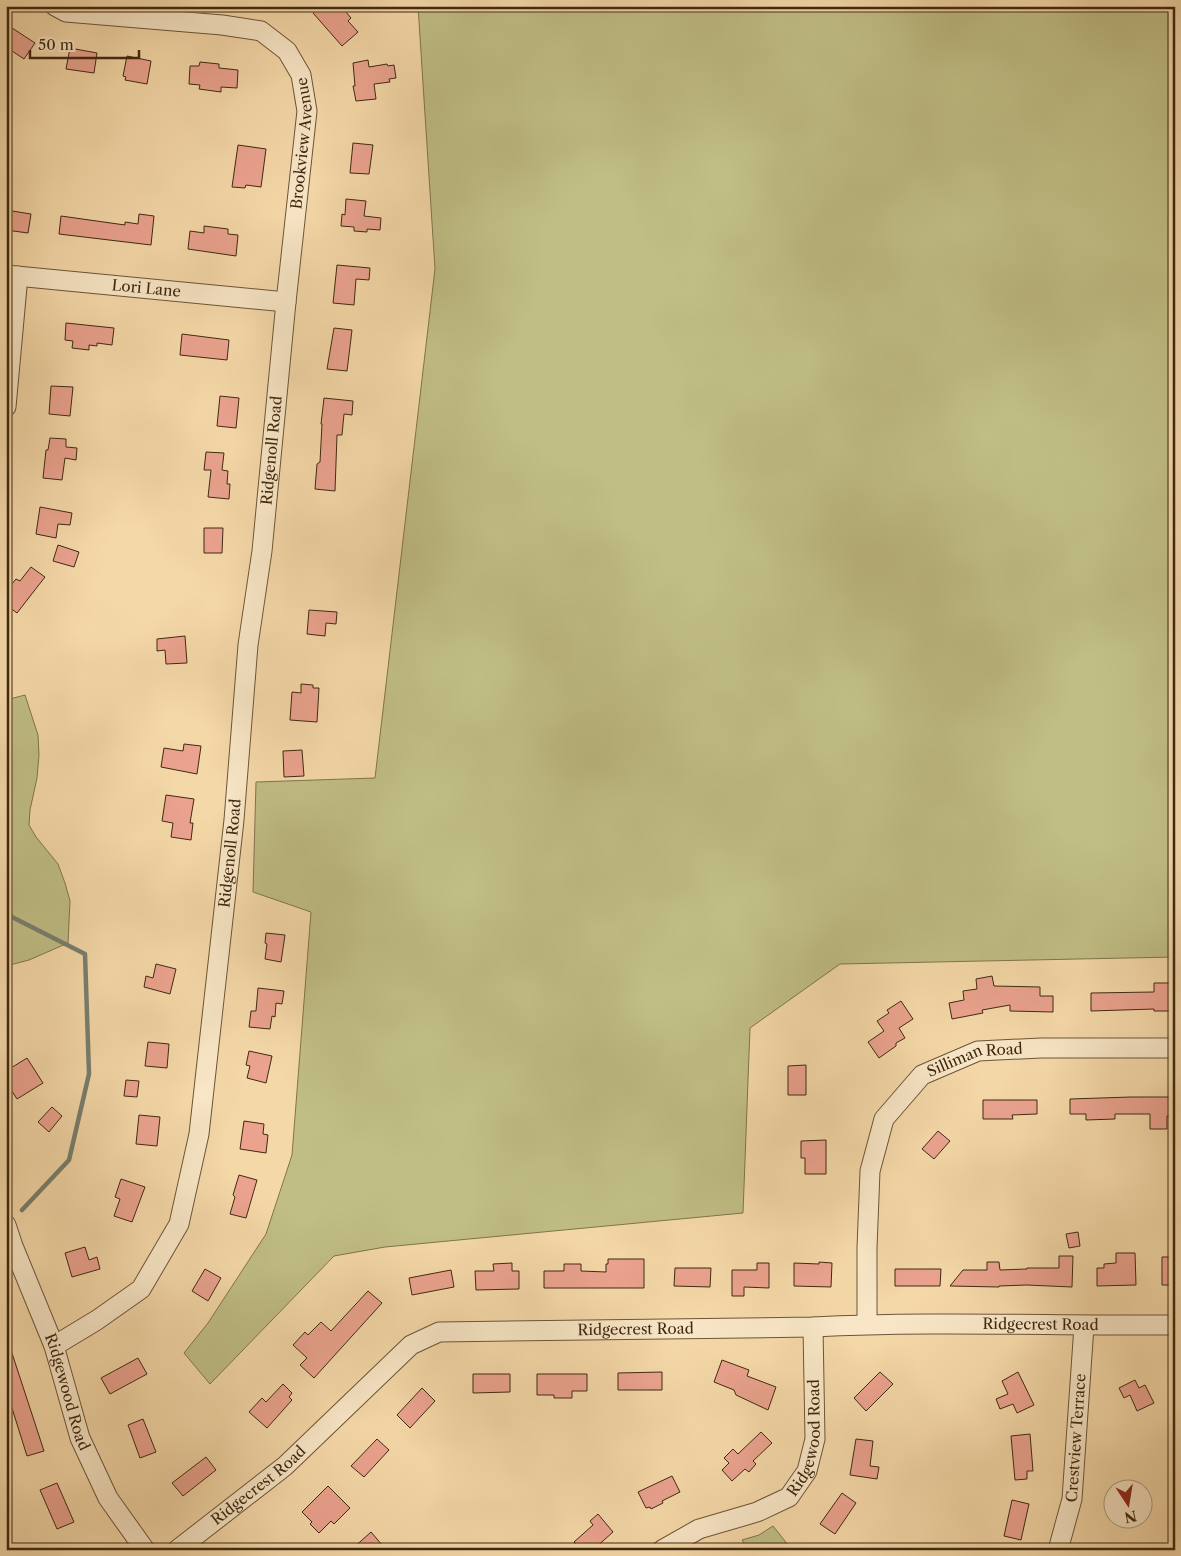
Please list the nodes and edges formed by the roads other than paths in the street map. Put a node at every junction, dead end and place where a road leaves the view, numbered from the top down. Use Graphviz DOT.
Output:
graph roads {
  1 [pos="55,6"];
  2 [pos="12,276"];
  3 [pos="286,302"];
  4 [pos="6,407"];
  5 [pos="1175,1048"];
  6 [pos="6,1225"];
  7 [pos="867,1324"];
  8 [pos="1175,1325"];
  9 [pos="1084,1326"];
  10 [pos="813,1327"];
  11 [pos="54,1346"];
  12 [pos="146,1550"];
  13 [pos="177,1550"];
  14 [pos="662,1550"];
  15 [pos="1058,1550"];
  1 -- 3 [label="street, Brookview Avenue"];
  2 -- 3 [label="street, Lori Lane"];
  2 -- 4 [label="street"];
  3 -- 11 [label="street, Ridgenoll Road"];
  5 -- 7 [label="street, Silliman Road"];
  6 -- 11 [label="street, Ridgewood Road"];
  7 -- 9 [label="street, Ridgecrest Road"];
  7 -- 10 [label="street, Ridgecrest Road"];
  8 -- 9 [label="street, Ridgecrest Road"];
  9 -- 15 [label="street, Crestview Terrace"];
  10 -- 13 [label="street, Ridgecrest Road"];
  10 -- 14 [label="street, Ridgewood Road"];
  11 -- 12 [label="street, Ridgewood Road"];
}
